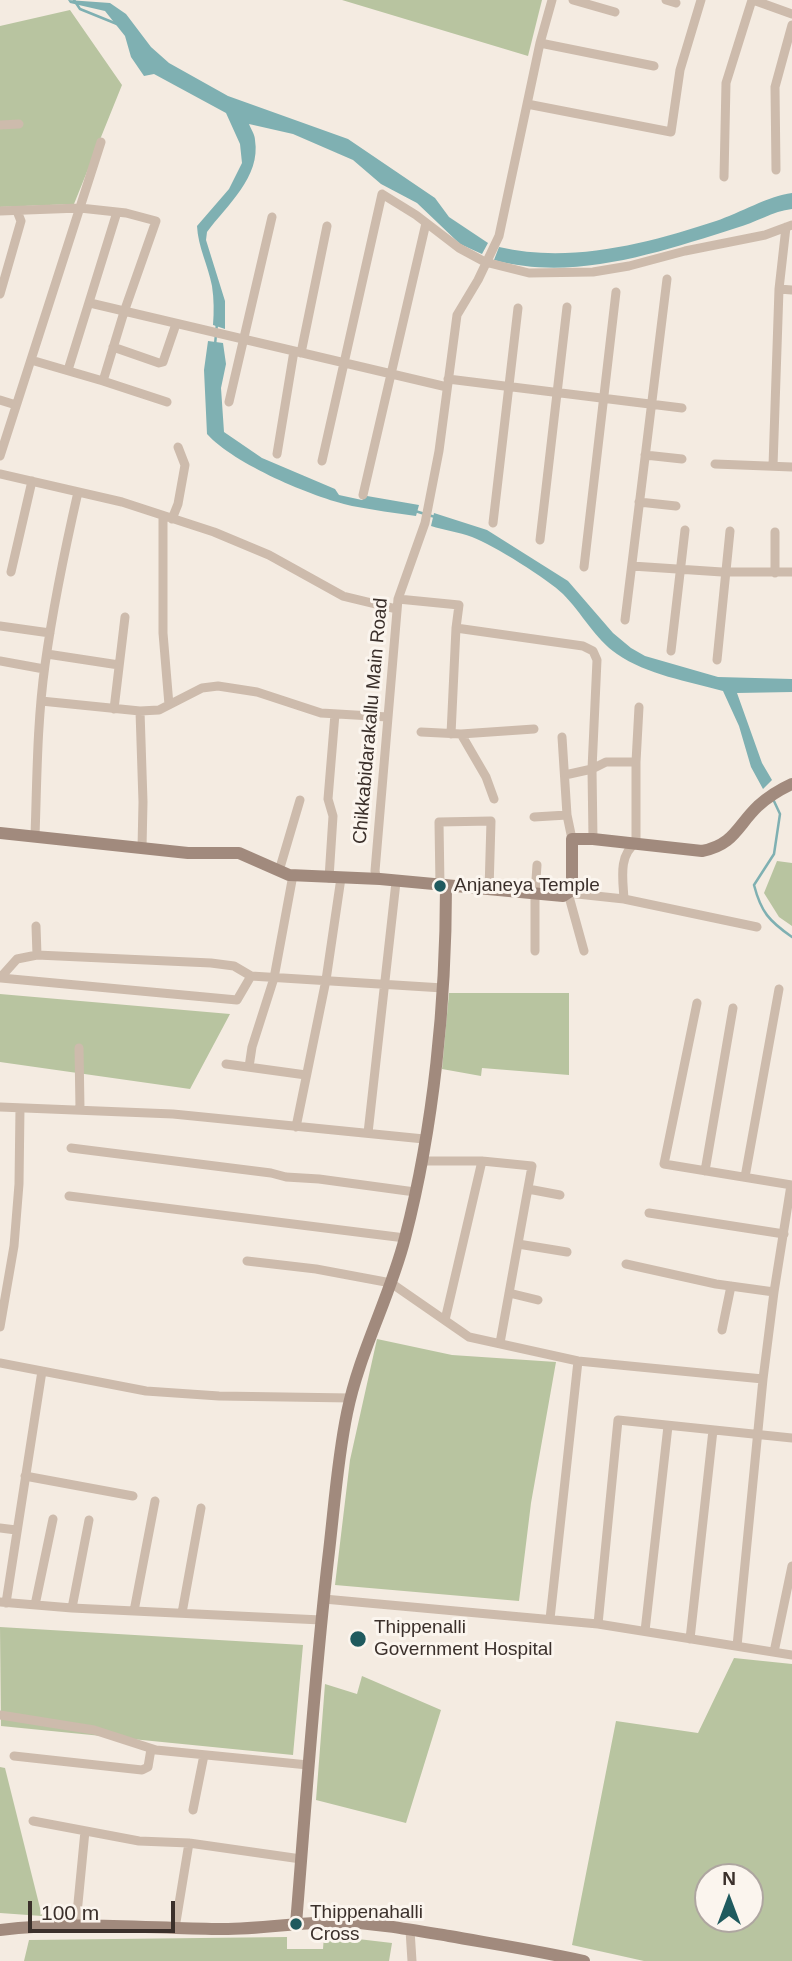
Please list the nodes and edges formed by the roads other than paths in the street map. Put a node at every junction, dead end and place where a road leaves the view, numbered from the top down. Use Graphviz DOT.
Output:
graph roads {
  1 [pos="552,0"];
  2 [pos="573,0"];
  3 [pos="701,0"];
  4 [pos="752,0"];
  5 [pos="615,12"];
  6 [pos="792,14"];
  7 [pos="792,25"];
  8 [pos="540,43"];
  9 [pos="654,66"];
  10 [pos="527,104"];
  11 [pos="19,124"];
  12 [pos="0,125"];
  13 [pos="101,142"];
  14 [pos="776,170"];
  15 [pos="724,177"];
  16 [pos="80,208"];
  17 [pos="0,211"];
  18 [pos="17,211"];
  19 [pos="117,212"];
  20 [pos="272,217"];
  21 [pos="426,223"];
  22 [pos="327,226"];
  23 [pos="789,226"];
  24 [pos="485,262"];
  25 [pos="667,279"];
  26 [pos="779,289"];
  27 [pos="792,290"];
  28 [pos="615,292"];
  29 [pos="0,294"];
  30 [pos="90,303"];
  31 [pos="567,307"];
  32 [pos="518,308"];
  33 [pos="124,312"];
  34 [pos="176,324"];
  35 [pos="244,338"];
  36 [pos="113,347"];
  37 [pos="297,352"];
  38 [pos="31,360"];
  39 [pos="343,362"];
  40 [pos="68,370"];
  41 [pos="390,374"];
  42 [pos="103,381"];
  43 [pos="448,383"];
  44 [pos="510,387"];
  45 [pos="557,393"];
  46 [pos="603,398"];
  47 [pos="0,400"];
  48 [pos="167,402"];
  49 [pos="229,402"];
  50 [pos="16,405"];
  51 [pos="651,405"];
  52 [pos="682,408"];
  53 [pos="178,447"];
  54 [pos="1,452"];
  55 [pos="277,454"];
  56 [pos="645,455"];
  57 [pos="682,459"];
  58 [pos="322,461"];
  59 [pos="715,464"];
  60 [pos="773,466"];
  61 [pos="792,467"];
  62 [pos="0,474"];
  63 [pos="32,481"];
  64 [pos="78,492"];
  65 [pos="363,495"];
  66 [pos="639,502"];
  67 [pos="676,506"];
  68 [pos="168,518"];
  69 [pos="493,523"];
  70 [pos="685,530"];
  71 [pos="730,531"];
  72 [pos="775,532"];
  73 [pos="540,540"];
  74 [pos="632,566"];
  75 [pos="583,567"];
  76 [pos="681,569"];
  77 [pos="11,572"];
  78 [pos="726,572"];
  79 [pos="792,572"];
  80 [pos="775,573"];
  81 [pos="398,604"];
  82 [pos="125,617"];
  83 [pos="625,620"];
  84 [pos="0,626"];
  85 [pos="456,628"];
  86 [pos="50,632"];
  87 [pos="671,651"];
  88 [pos="47,654"];
  89 [pos="717,660"];
  90 [pos="0,661"];
  91 [pos="119,665"];
  92 [pos="44,669"];
  93 [pos="41,701"];
  94 [pos="169,705"];
  95 [pos="639,707"];
  96 [pos="114,709"];
  97 [pos="140,711"];
  98 [pos="335,714"];
  99 [pos="388,717"];
  100 [pos="534,729"];
  101 [pos="421,732"];
  102 [pos="451,734"];
  103 [pos="461,734"];
  104 [pos="562,737"];
  105 [pos="636,762"];
  106 [pos="592,769"];
  107 [pos="565,775"];
  108 [pos="792,785"];
  109 [pos="494,799"];
  110 [pos="300,800"];
  111 [pos="567,815"];
  112 [pos="534,817"];
  113 [pos="0,833"];
  114 [pos="35,836"];
  115 [pos="572,839"];
  116 [pos="593,839"];
  117 [pos="636,843"];
  118 [pos="142,848"];
  119 [pos="537,865"];
  120 [pos="279,871"];
  121 [pos="293,875"];
  122 [pos="335,878"];
  123 [pos="380,879"];
  124 [pos="396,882"];
  125 [pos="443,886"];
  126 [pos="489,890"];
  127 [pos="568,893"];
  128 [pos="535,894"];
  129 [pos="624,898"];
  130 [pos="36,926"];
  131 [pos="757,927"];
  132 [pos="535,951"];
  133 [pos="584,951"];
  134 [pos="37,956"];
  135 [pos="251,976"];
  136 [pos="1,978"];
  137 [pos="274,978"];
  138 [pos="326,980"];
  139 [pos="384,983"];
  140 [pos="443,988"];
  141 [pos="779,989"];
  142 [pos="697,1003"];
  143 [pos="733,1008"];
  144 [pos="79,1048"];
  145 [pos="226,1064"];
  146 [pos="249,1067"];
  147 [pos="306,1075"];
  148 [pos="0,1107"];
  149 [pos="20,1108"];
  150 [pos="80,1110"];
  151 [pos="296,1127"];
  152 [pos="368,1133"];
  153 [pos="424,1139"];
  154 [pos="71,1148"];
  155 [pos="421,1161"];
  156 [pos="482,1161"];
  157 [pos="705,1171"];
  158 [pos="745,1177"];
  159 [pos="792,1185"];
  160 [pos="528,1189"];
  161 [pos="415,1192"];
  162 [pos="560,1195"];
  163 [pos="69,1196"];
  164 [pos="649,1213"];
  165 [pos="784,1234"];
  166 [pos="405,1238"];
  167 [pos="518,1244"];
  168 [pos="567,1252"];
  169 [pos="247,1261"];
  170 [pos="626,1264"];
  171 [pos="391,1283"];
  172 [pos="732,1286"];
  173 [pos="774,1292"];
  174 [pos="509,1293"];
  175 [pos="538,1300"];
  176 [pos="445,1320"];
  177 [pos="0,1327"];
  178 [pos="722,1330"];
  179 [pos="500,1343"];
  180 [pos="578,1361"];
  181 [pos="0,1363"];
  182 [pos="42,1371"];
  183 [pos="763,1378"];
  184 [pos="351,1398"];
  185 [pos="668,1426"];
  186 [pos="713,1430"];
  187 [pos="759,1435"];
  188 [pos="792,1438"];
  189 [pos="26,1476"];
  190 [pos="133,1496"];
  191 [pos="155,1501"];
  192 [pos="201,1508"];
  193 [pos="53,1520"];
  194 [pos="89,1520"];
  195 [pos="0,1528"];
  196 [pos="16,1530"];
  197 [pos="792,1566"];
  198 [pos="324,1599"];
  199 [pos="3,1602"];
  200 [pos="35,1605"];
  201 [pos="72,1608"];
  202 [pos="134,1611"];
  203 [pos="182,1613"];
  204 [pos="550,1619"];
  205 [pos="321,1620"];
  206 [pos="598,1624"];
  207 [pos="645,1631"];
  208 [pos="690,1639"];
  209 [pos="737,1646"];
  210 [pos="774,1652"];
  211 [pos="792,1655"];
  212 [pos="0,1714"];
  213 [pos="151,1749"];
  214 [pos="204,1755"];
  215 [pos="14,1756"];
  216 [pos="308,1765"];
  217 [pos="193,1810"];
  218 [pos="33,1821"];
  219 [pos="85,1832"];
  220 [pos="189,1843"];
  221 [pos="301,1859"];
  222 [pos="76,1924"];
  223 [pos="296,1924"];
  224 [pos="175,1928"];
  225 [pos="0,1930"];
  226 [pos="410,1930"];
  227 [pos="412,1961"];
  228 [pos="584,1961"];
  1 -- 8 [label="street, Chikkabidarakallu Main Road"];
  2 -- 5 [label="street"];
  3 -- 10 [label="street"];
  4 -- 6 [label="street"];
  4 -- 15 [label="street"];
  7 -- 14 [label="street"];
  8 -- 9 [label="street"];
  8 -- 10 [label="street, Chikkabidarakallu Main Road"];
  10 -- 24 [label="street, Chikkabidarakallu Main Road"];
  11 -- 12 [label="street"];
  13 -- 16 [label="street"];
  16 -- 18 [label="street"];
  16 -- 19 [label="street"];
  16 -- 38 [label="street"];
  17 -- 18 [label="street"];
  18 -- 29 [label="street"];
  19 -- 30 [label="street"];
  19 -- 33 [label="street"];
  20 -- 35 [label="street"];
  21 -- 24 [label="street"];
  21 -- 39 [label="street"];
  21 -- 41 [label="street"];
  22 -- 37 [label="street"];
  23 -- 24 [label="street"];
  23 -- 26 [label="street"];
  24 -- 43 [label="street, Chikkabidarakallu Main Road"];
  25 -- 51 [label="street"];
  26 -- 27 [label="street"];
  26 -- 60 [label="street"];
  28 -- 46 [label="street"];
  30 -- 33 [label="street"];
  30 -- 40 [label="street"];
  31 -- 45 [label="street"];
  32 -- 44 [label="street"];
  33 -- 34 [label="street"];
  33 -- 36 [label="street"];
  34 -- 35 [label="street"];
  34 -- 36 [label="street"];
  35 -- 37 [label="street"];
  35 -- 49 [label="street"];
  36 -- 42 [label="street"];
  37 -- 39 [label="street"];
  37 -- 55 [label="street"];
  38 -- 40 [label="street"];
  38 -- 50 [label="street"];
  39 -- 41 [label="street"];
  39 -- 58 [label="street"];
  40 -- 42 [label="street"];
  41 -- 43 [label="street"];
  41 -- 65 [label="street"];
  42 -- 48 [label="street"];
  43 -- 44 [label="street"];
  43 -- 81 [label="street, Chikkabidarakallu Main Road"];
  44 -- 45 [label="street"];
  44 -- 69 [label="street"];
  45 -- 46 [label="street"];
  45 -- 73 [label="street"];
  46 -- 51 [label="street"];
  46 -- 75 [label="street"];
  47 -- 50 [label="street"];
  50 -- 54 [label="street"];
  51 -- 52 [label="street"];
  51 -- 56 [label="street"];
  53 -- 68 [label="street"];
  56 -- 57 [label="street"];
  56 -- 66 [label="street"];
  59 -- 60 [label="street"];
  60 -- 61 [label="street"];
  62 -- 63 [label="street"];
  63 -- 64 [label="street"];
  63 -- 77 [label="street"];
  64 -- 68 [label="street"];
  64 -- 86 [label="street"];
  66 -- 67 [label="street"];
  66 -- 74 [label="street"];
  68 -- 81 [label="street"];
  68 -- 94 [label="street"];
  70 -- 76 [label="street"];
  71 -- 78 [label="street"];
  72 -- 80 [label="street"];
  74 -- 76 [label="street"];
  74 -- 83 [label="street"];
  76 -- 78 [label="street"];
  76 -- 87 [label="street"];
  78 -- 80 [label="street"];
  78 -- 89 [label="street"];
  79 -- 80 [label="street"];
  81 -- 85 [label="street"];
  81 -- 99 [label="street, Chikkabidarakallu Main Road"];
  82 -- 91 [label="street"];
  84 -- 86 [label="street"];
  85 -- 102 [label="street"];
  85 -- 106 [label="street"];
  86 -- 88 [label="street"];
  88 -- 91 [label="street"];
  88 -- 92 [label="street"];
  90 -- 92 [label="street"];
  91 -- 96 [label="street"];
  92 -- 93 [label="street"];
  93 -- 96 [label="street"];
  93 -- 114 [label="street"];
  94 -- 97 [label="street"];
  94 -- 98 [label="street"];
  95 -- 105 [label="street"];
  96 -- 97 [label="street"];
  97 -- 118 [label="street"];
  98 -- 99 [label="street"];
  98 -- 122 [label="street"];
  99 -- 123 [label="street, Chikkabidarakallu Main Road"];
  100 -- 103 [label="street"];
  101 -- 102 [label="street"];
  102 -- 103 [label="street"];
  103 -- 109 [label="street"];
  104 -- 107 [label="street"];
  105 -- 106 [label="street"];
  105 -- 117 [label="street"];
  106 -- 107 [label="street"];
  106 -- 116 [label="street"];
  107 -- 111 [label="street"];
  108 -- 117 [label="street"];
  110 -- 120 [label="street"];
  111 -- 112 [label="street"];
  111 -- 115 [label="street"];
  113 -- 114 [label="street"];
  114 -- 118 [label="street"];
  115 -- 116 [label="street"];
  115 -- 127 [label="street"];
  116 -- 117 [label="street"];
  117 -- 129 [label="street"];
  118 -- 120 [label="street"];
  119 -- 128 [label="street"];
  120 -- 121 [label="street"];
  121 -- 122 [label="street"];
  121 -- 137 [label="street"];
  122 -- 123 [label="street"];
  122 -- 138 [label="street"];
  123 -- 124 [label="street"];
  124 -- 125 [label="street"];
  124 -- 139 [label="street"];
  125 -- 126 [label="street"];
  125 -- 126 [label="street"];
  125 -- 140 [label="street"];
  126 -- 128 [label="street"];
  127 -- 128 [label="street"];
  127 -- 129 [label="street"];
  127 -- 133 [label="street"];
  128 -- 132 [label="street"];
  129 -- 131 [label="street"];
  130 -- 134 [label="street"];
  134 -- 135 [label="street"];
  134 -- 136 [label="street"];
  135 -- 136 [label="street"];
  135 -- 137 [label="street"];
  137 -- 138 [label="street"];
  137 -- 146 [label="street"];
  138 -- 139 [label="street"];
  138 -- 147 [label="street"];
  139 -- 140 [label="street"];
  139 -- 152 [label="street"];
  140 -- 153 [label="street"];
  141 -- 158 [label="street"];
  142 -- 157 [label="street"];
  143 -- 157 [label="street"];
  144 -- 150 [label="street"];
  145 -- 146 [label="street"];
  146 -- 147 [label="street"];
  147 -- 151 [label="street"];
  148 -- 149 [label="street"];
  149 -- 150 [label="street"];
  149 -- 177 [label="street"];
  150 -- 151 [label="street"];
  151 -- 152 [label="street"];
  152 -- 153 [label="street"];
  153 -- 155 [label="street"];
  154 -- 161 [label="street"];
  155 -- 156 [label="street"];
  155 -- 161 [label="street"];
  156 -- 160 [label="street"];
  156 -- 176 [label="street"];
  157 -- 158 [label="street"];
  158 -- 159 [label="street"];
  159 -- 165 [label="street"];
  160 -- 162 [label="street"];
  160 -- 167 [label="street"];
  161 -- 166 [label="street"];
  163 -- 166 [label="street"];
  164 -- 165 [label="street"];
  165 -- 173 [label="street"];
  166 -- 171 [label="street"];
  167 -- 168 [label="street"];
  167 -- 174 [label="street"];
  169 -- 171 [label="street"];
  170 -- 172 [label="street"];
  171 -- 176 [label="street"];
  171 -- 184 [label="street"];
  172 -- 173 [label="street"];
  172 -- 178 [label="street"];
  173 -- 183 [label="street"];
  174 -- 175 [label="street"];
  174 -- 179 [label="street"];
  176 -- 179 [label="street"];
  179 -- 180 [label="street"];
  180 -- 183 [label="street"];
  180 -- 204 [label="street"];
  181 -- 182 [label="street"];
  182 -- 184 [label="street"];
  182 -- 189 [label="street"];
  183 -- 187 [label="street"];
  184 -- 198 [label="street"];
  185 -- 186 [label="street"];
  185 -- 206 [label="street"];
  185 -- 207 [label="street"];
  186 -- 187 [label="street"];
  186 -- 208 [label="street"];
  187 -- 188 [label="street"];
  187 -- 209 [label="street"];
  189 -- 190 [label="street"];
  189 -- 196 [label="street"];
  191 -- 202 [label="street"];
  192 -- 203 [label="street"];
  193 -- 200 [label="street"];
  194 -- 201 [label="street"];
  195 -- 196 [label="street"];
  196 -- 199 [label="street"];
  197 -- 210 [label="street"];
  198 -- 204 [label="street"];
  198 -- 205 [label="street"];
  199 -- 200 [label="street"];
  200 -- 201 [label="street"];
  201 -- 202 [label="street"];
  202 -- 203 [label="street"];
  203 -- 205 [label="street"];
  204 -- 206 [label="street"];
  205 -- 216 [label="street"];
  206 -- 207 [label="street"];
  207 -- 208 [label="street"];
  208 -- 209 [label="street"];
  209 -- 210 [label="street"];
  210 -- 211 [label="street"];
  212 -- 213 [label="street"];
  213 -- 214 [label="street"];
  213 -- 215 [label="street"];
  214 -- 216 [label="street"];
  214 -- 217 [label="street"];
  216 -- 221 [label="street"];
  218 -- 219 [label="street"];
  219 -- 220 [label="street"];
  219 -- 222 [label="street"];
  220 -- 221 [label="street"];
  220 -- 224 [label="street"];
  221 -- 223 [label="street"];
  222 -- 224 [label="street"];
  222 -- 225 [label="street"];
  223 -- 224 [label="street"];
  223 -- 226 [label="street"];
  226 -- 227 [label="street"];
  226 -- 228 [label="street"];
}
